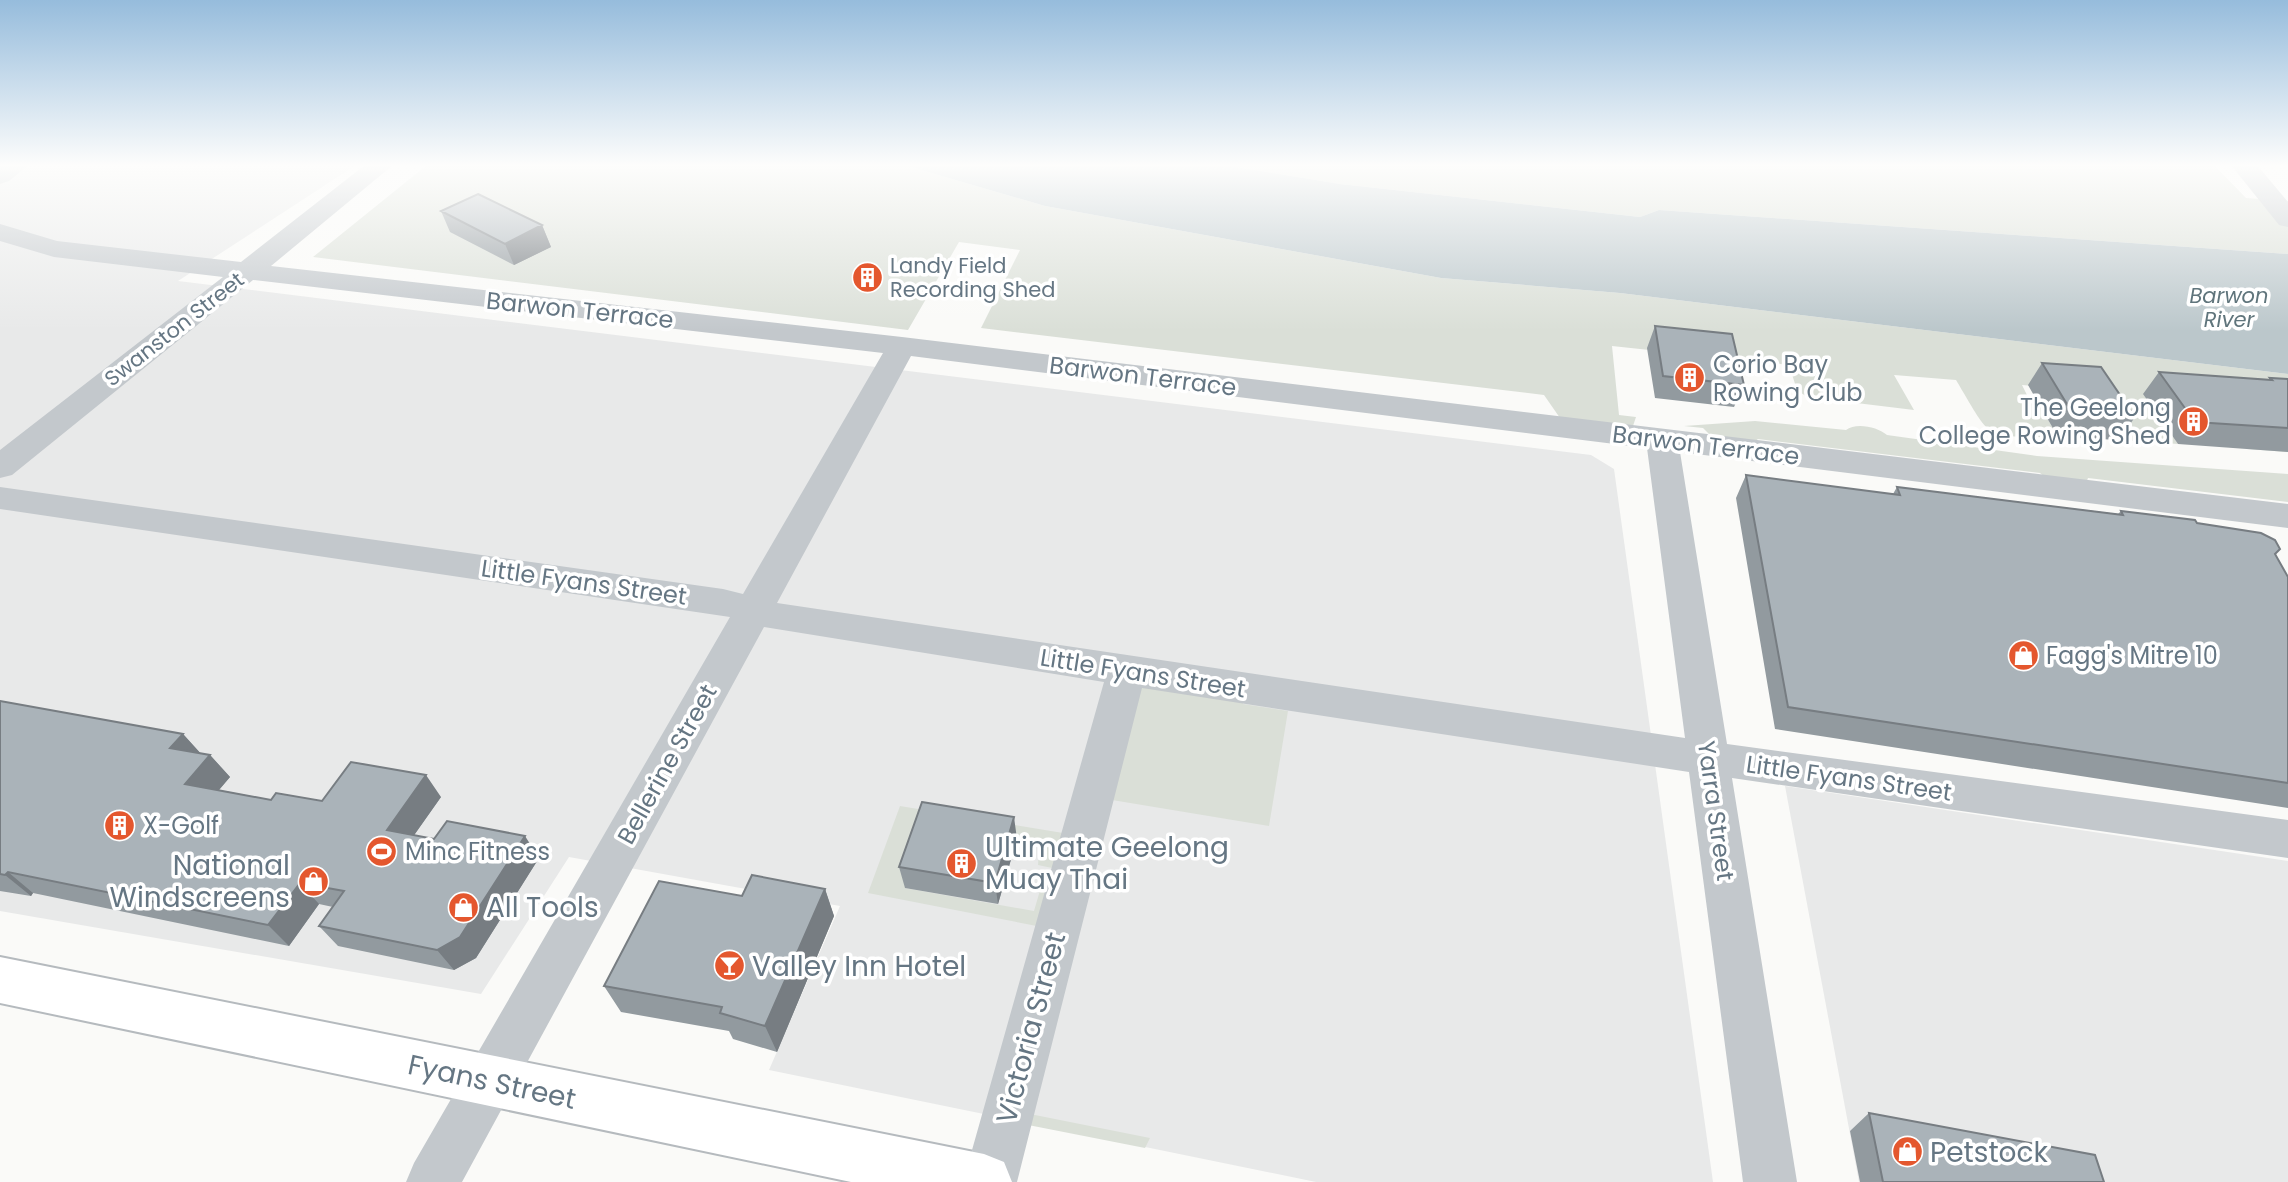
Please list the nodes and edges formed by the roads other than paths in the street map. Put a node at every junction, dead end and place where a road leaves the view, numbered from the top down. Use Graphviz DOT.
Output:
graph roads {
  1 [pos="312,220"];
  2 [pos="0,232"];
  3 [pos="244,273"];
  4 [pos="902,346"];
  5 [pos="1662,440"];
  6 [pos="0,467"];
  7 [pos="0,498"];
  8 [pos="2288,516"];
  9 [pos="752,611"];
  10 [pos="1127,671"];
  11 [pos="1709,758"];
  12 [pos="2288,839"];
  13 [pos="0,980"];
  14 [pos="490,1082"];
  15 [pos="433,1182"];
  16 [pos="984,1182"];
  17 [pos="990,1182"];
  18 [pos="1770,1182"];
  1 -- 3 [label="street, Swanston Street"];
  2 -- 3 [label="street, Barwon Terrace"];
  3 -- 4 [label="street, Barwon Terrace"];
  3 -- 6 [label="street, Swanston Street"];
  4 -- 5 [label="street, Barwon Terrace"];
  4 -- 9 [label="street, Bellerine Street"];
  5 -- 8 [label="street, Barwon Terrace"];
  5 -- 11 [label="street, Yarra Street"];
  7 -- 9 [label="street, Little Fyans Street"];
  9 -- 10 [label="street, Little Fyans Street"];
  9 -- 14 [label="street, Bellerine Street"];
  10 -- 11 [label="street, Little Fyans Street"];
  10 -- 17 [label="street, Victoria Street"];
  11 -- 12 [label="street, Little Fyans Street"];
  11 -- 18 [label="street, Yarra Street"];
  13 -- 14 [label="main road, Fyans Street"];
  14 -- 15 [label="street, Bellerine Street"];
  14 -- 16 [label="main road, Fyans Street"];
}
